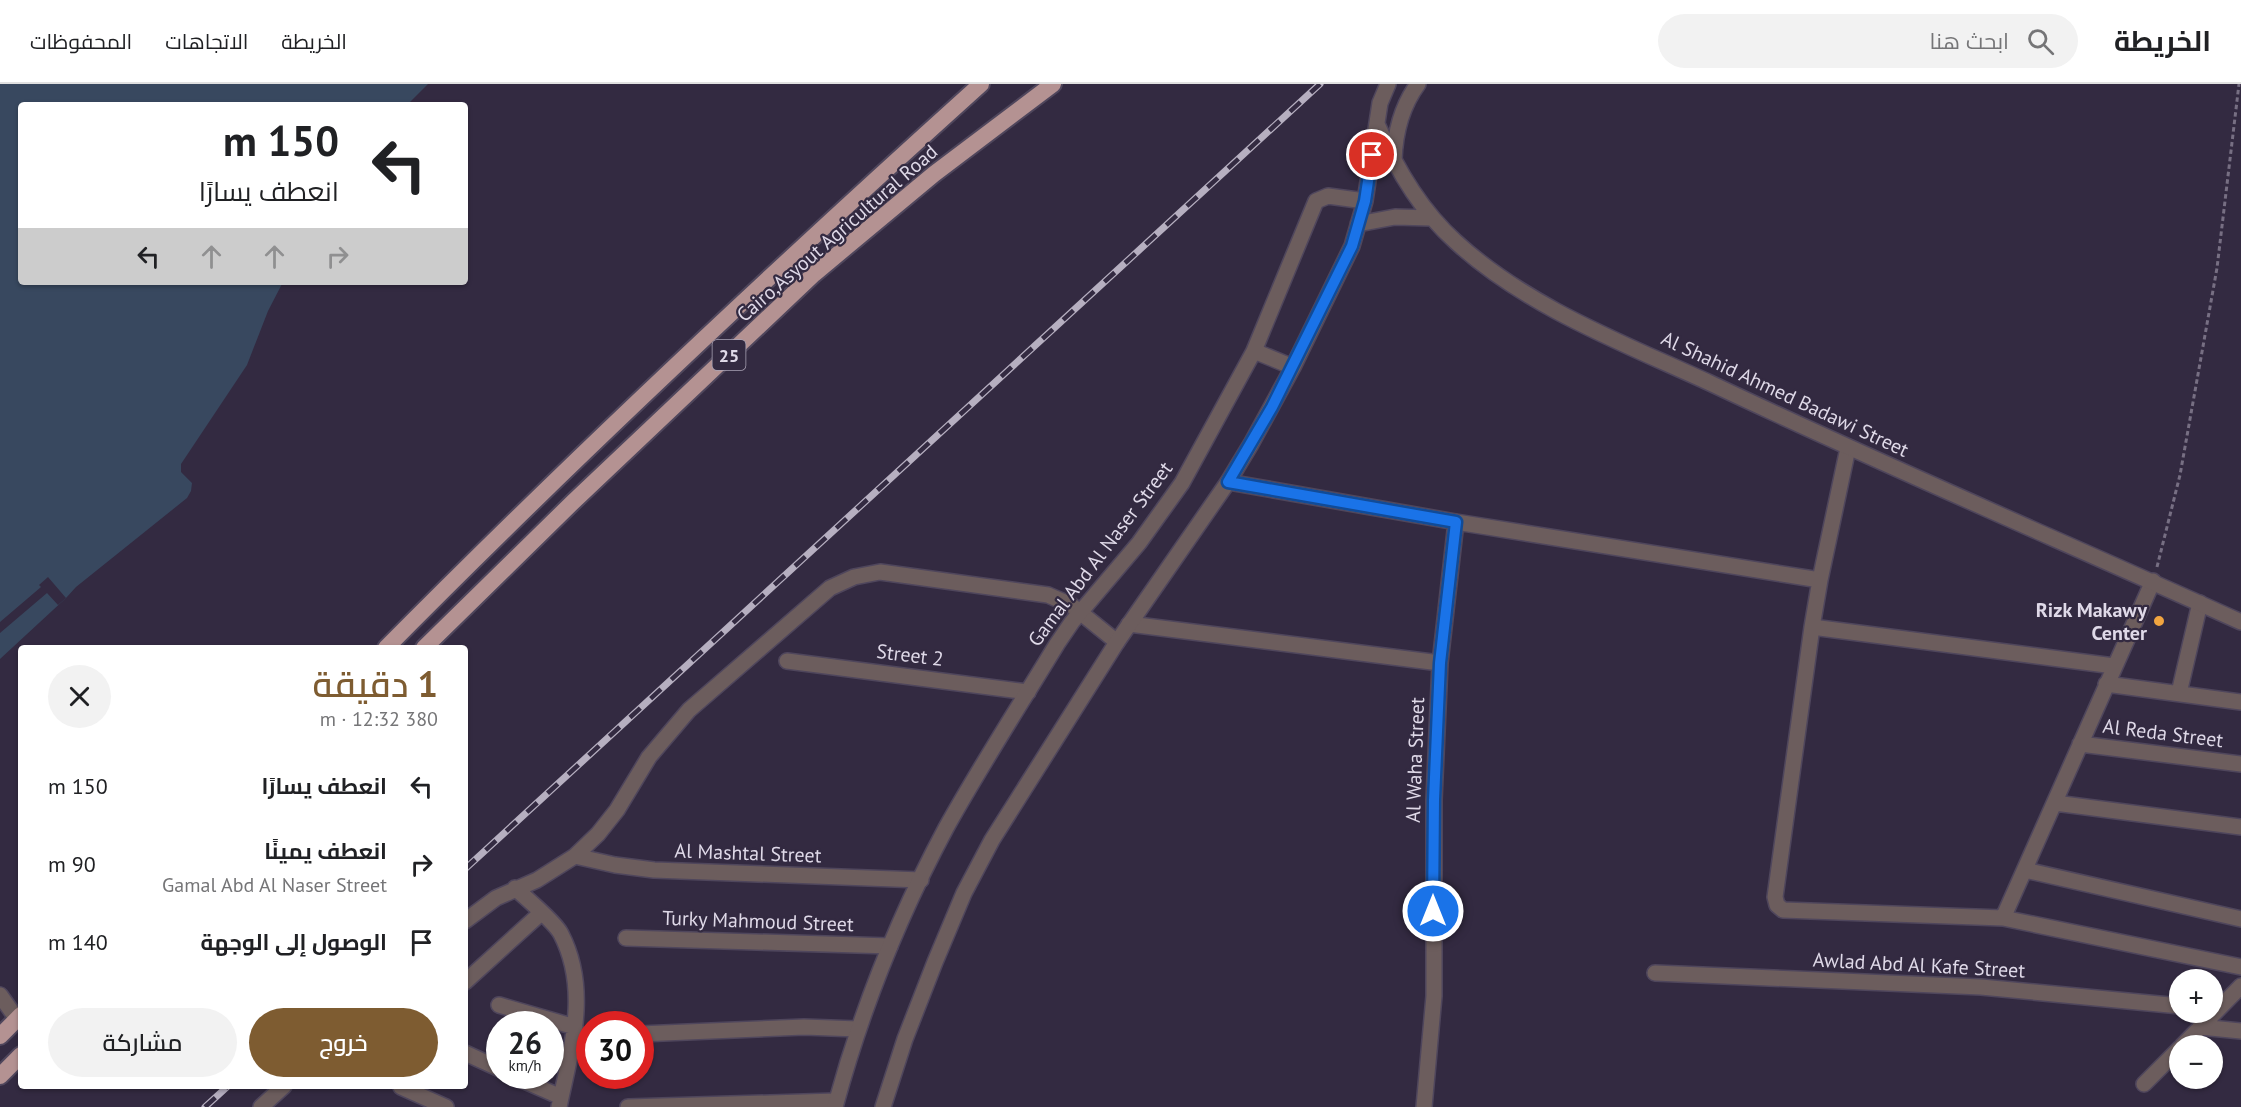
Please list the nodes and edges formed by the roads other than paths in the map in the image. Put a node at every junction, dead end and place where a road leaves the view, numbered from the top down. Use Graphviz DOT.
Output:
graph roads {
  1 [pos="981,84"];
  2 [pos="1053,84"];
  3 [pos="1388,84"];
  4 [pos="1418,84"];
  5 [pos="1376,122"];
  6 [pos="1394,160"];
  7 [pos="1365,201"];
  8 [pos="1431,218"];
  9 [pos="1358,224"];
  10 [pos="1254,351"];
  11 [pos="1293,367"];
  12 [pos="1848,448"];
  13 [pos="1228,482"];
  14 [pos="1456,522"];
  15 [pos="1820,580"];
  16 [pos="2153,581"];
  17 [pos="2200,603"];
  18 [pos="1080,612"];
  19 [pos="2241,622"];
  20 [pos="1129,624"];
  21 [pos="1812,627"];
  22 [pos="1117,642"];
  23 [pos="389,645"];
  24 [pos="427,645"];
  25 [pos="787,661"];
  26 [pos="1440,663"];
  27 [pos="2114,666"];
  28 [pos="2106,684"];
  29 [pos="1028,692"];
  30 [pos="2179,693"];
  31 [pos="2241,702"];
  32 [pos="2080,744"];
  33 [pos="2241,764"];
  34 [pos="2055,803"];
  35 [pos="2241,827"];
  36 [pos="575,856"];
  37 [pos="2025,870"];
  38 [pos="921,880"];
  39 [pos="516,888"];
  40 [pos="541,913"];
  41 [pos="2003,918"];
  42 [pos="468,919"];
  43 [pos="2241,919"];
  44 [pos="626,938"];
  45 [pos="890,946"];
  46 [pos="2241,967"];
  47 [pos="1655,973"];
  48 [pos="468,979"];
  49 [pos="2241,986"];
  50 [pos="0,995"];
  51 [pos="2223,1003"];
  52 [pos="499,1005"];
  53 [pos="2169,1005"];
  54 [pos="18,1016"];
  55 [pos="18,1018"];
  56 [pos="2204,1023"];
  57 [pos="2200,1027"];
  58 [pos="858,1029"];
  59 [pos="2241,1031"];
  60 [pos="574,1032"];
  61 [pos="654,1033"];
  62 [pos="2192,1035"];
  63 [pos="0,1036"];
  64 [pos="468,1054"];
  65 [pos="18,1058"];
  66 [pos="2169,1059"];
  67 [pos="486,1063"];
  68 [pos="0,1076"];
  69 [pos="2144,1084"];
  70 [pos="281,1089"];
  71 [pos="406,1089"];
  72 [pos="536,1089"];
  73 [pos="560,1102"];
  74 [pos="836,1104"];
  75 [pos="261,1107"];
  76 [pos="446,1107"];
  77 [pos="628,1107"];
  78 [pos="883,1107"];
  79 [pos="1424,1107"];
  1 -- 23 [label="highway, Cairo,Asyout Agricultural Road / 25"];
  2 -- 24 [label="highway, Cairo,Asyout Agricultural Road / 25"];
  3 -- 5 [label="street"];
  4 -- 6 [label="street"];
  5 -- 6 [label="street, Al Shahid Ahmed Badawi Street"];
  5 -- 7 [label="street"];
  6 -- 8 [label="street, Al Shahid Ahmed Badawi Street"];
  7 -- 9 [label="street"];
  7 -- 10 [label="street, Gamal Abd Al Naser Street"];
  8 -- 9 [label="street"];
  8 -- 12 [label="street, Al Shahid Ahmed Badawi Street"];
  9 -- 11 [label="street"];
  10 -- 11 [label="street"];
  10 -- 18 [label="street, Gamal Abd Al Naser Street"];
  11 -- 13 [label="street"];
  12 -- 15 [label="street"];
  12 -- 16 [label="street, Al Shahid Ahmed Badawi Street"];
  13 -- 14 [label="street"];
  13 -- 20 [label="street"];
  14 -- 15 [label="street"];
  14 -- 26 [label="street, Al Waha Street"];
  15 -- 21 [label="street"];
  16 -- 17 [label="street, Al Shahid Ahmed Badawi Street"];
  16 -- 27 [label="street"];
  17 -- 19 [label="street, Al Shahid Ahmed Badawi Street"];
  17 -- 30 [label="street"];
  18 -- 22 [label="street"];
  18 -- 29 [label="street, Gamal Abd Al Naser Street"];
  18 -- 36 [label="street"];
  20 -- 22 [label="street"];
  20 -- 26 [label="street"];
  21 -- 27 [label="street"];
  21 -- 41 [label="street"];
  22 -- 78 [label="street"];
  25 -- 29 [label="street, Street 2"];
  26 -- 79 [label="street, Al Waha Street"];
  27 -- 28 [label="street"];
  28 -- 30 [label="street"];
  28 -- 32 [label="street"];
  29 -- 38 [label="street, Gamal Abd Al Naser Street"];
  30 -- 31 [label="street"];
  32 -- 33 [label="street, Al Reda Street"];
  32 -- 34 [label="street"];
  34 -- 35 [label="street"];
  34 -- 37 [label="street"];
  36 -- 38 [label="street, Al Mashtal Street"];
  36 -- 39 [label="street"];
  37 -- 41 [label="street"];
  37 -- 43 [label="street"];
  38 -- 45 [label="street, Gamal Abd Al Naser Street"];
  39 -- 40 [label="street"];
  39 -- 42 [label="street"];
  40 -- 48 [label="street"];
  40 -- 60 [label="street"];
  41 -- 46 [label="street"];
  44 -- 45 [label="street, Turky Mahmoud Street"];
  45 -- 58 [label="street, Gamal Abd Al Naser Street"];
  47 -- 53 [label="street, Awlad Abd Al Kafe Street"];
  49 -- 51 [label="street"];
  50 -- 54 [label="street"];
  52 -- 60 [label="street"];
  55 -- 63 [label="highway"];
  56 -- 57 [label="street"];
  57 -- 59 [label="street"];
  57 -- 62 [label="street"];
  58 -- 61 [label="street"];
  58 -- 74 [label="street, Gamal Abd Al Naser Street"];
  60 -- 73 [label="street"];
  64 -- 67 [label="street"];
  65 -- 68 [label="highway"];
  66 -- 69 [label="street"];
  70 -- 75 [label="street"];
  71 -- 76 [label="street"];
  72 -- 73 [label="street"];
  74 -- 77 [label="street"];
}
